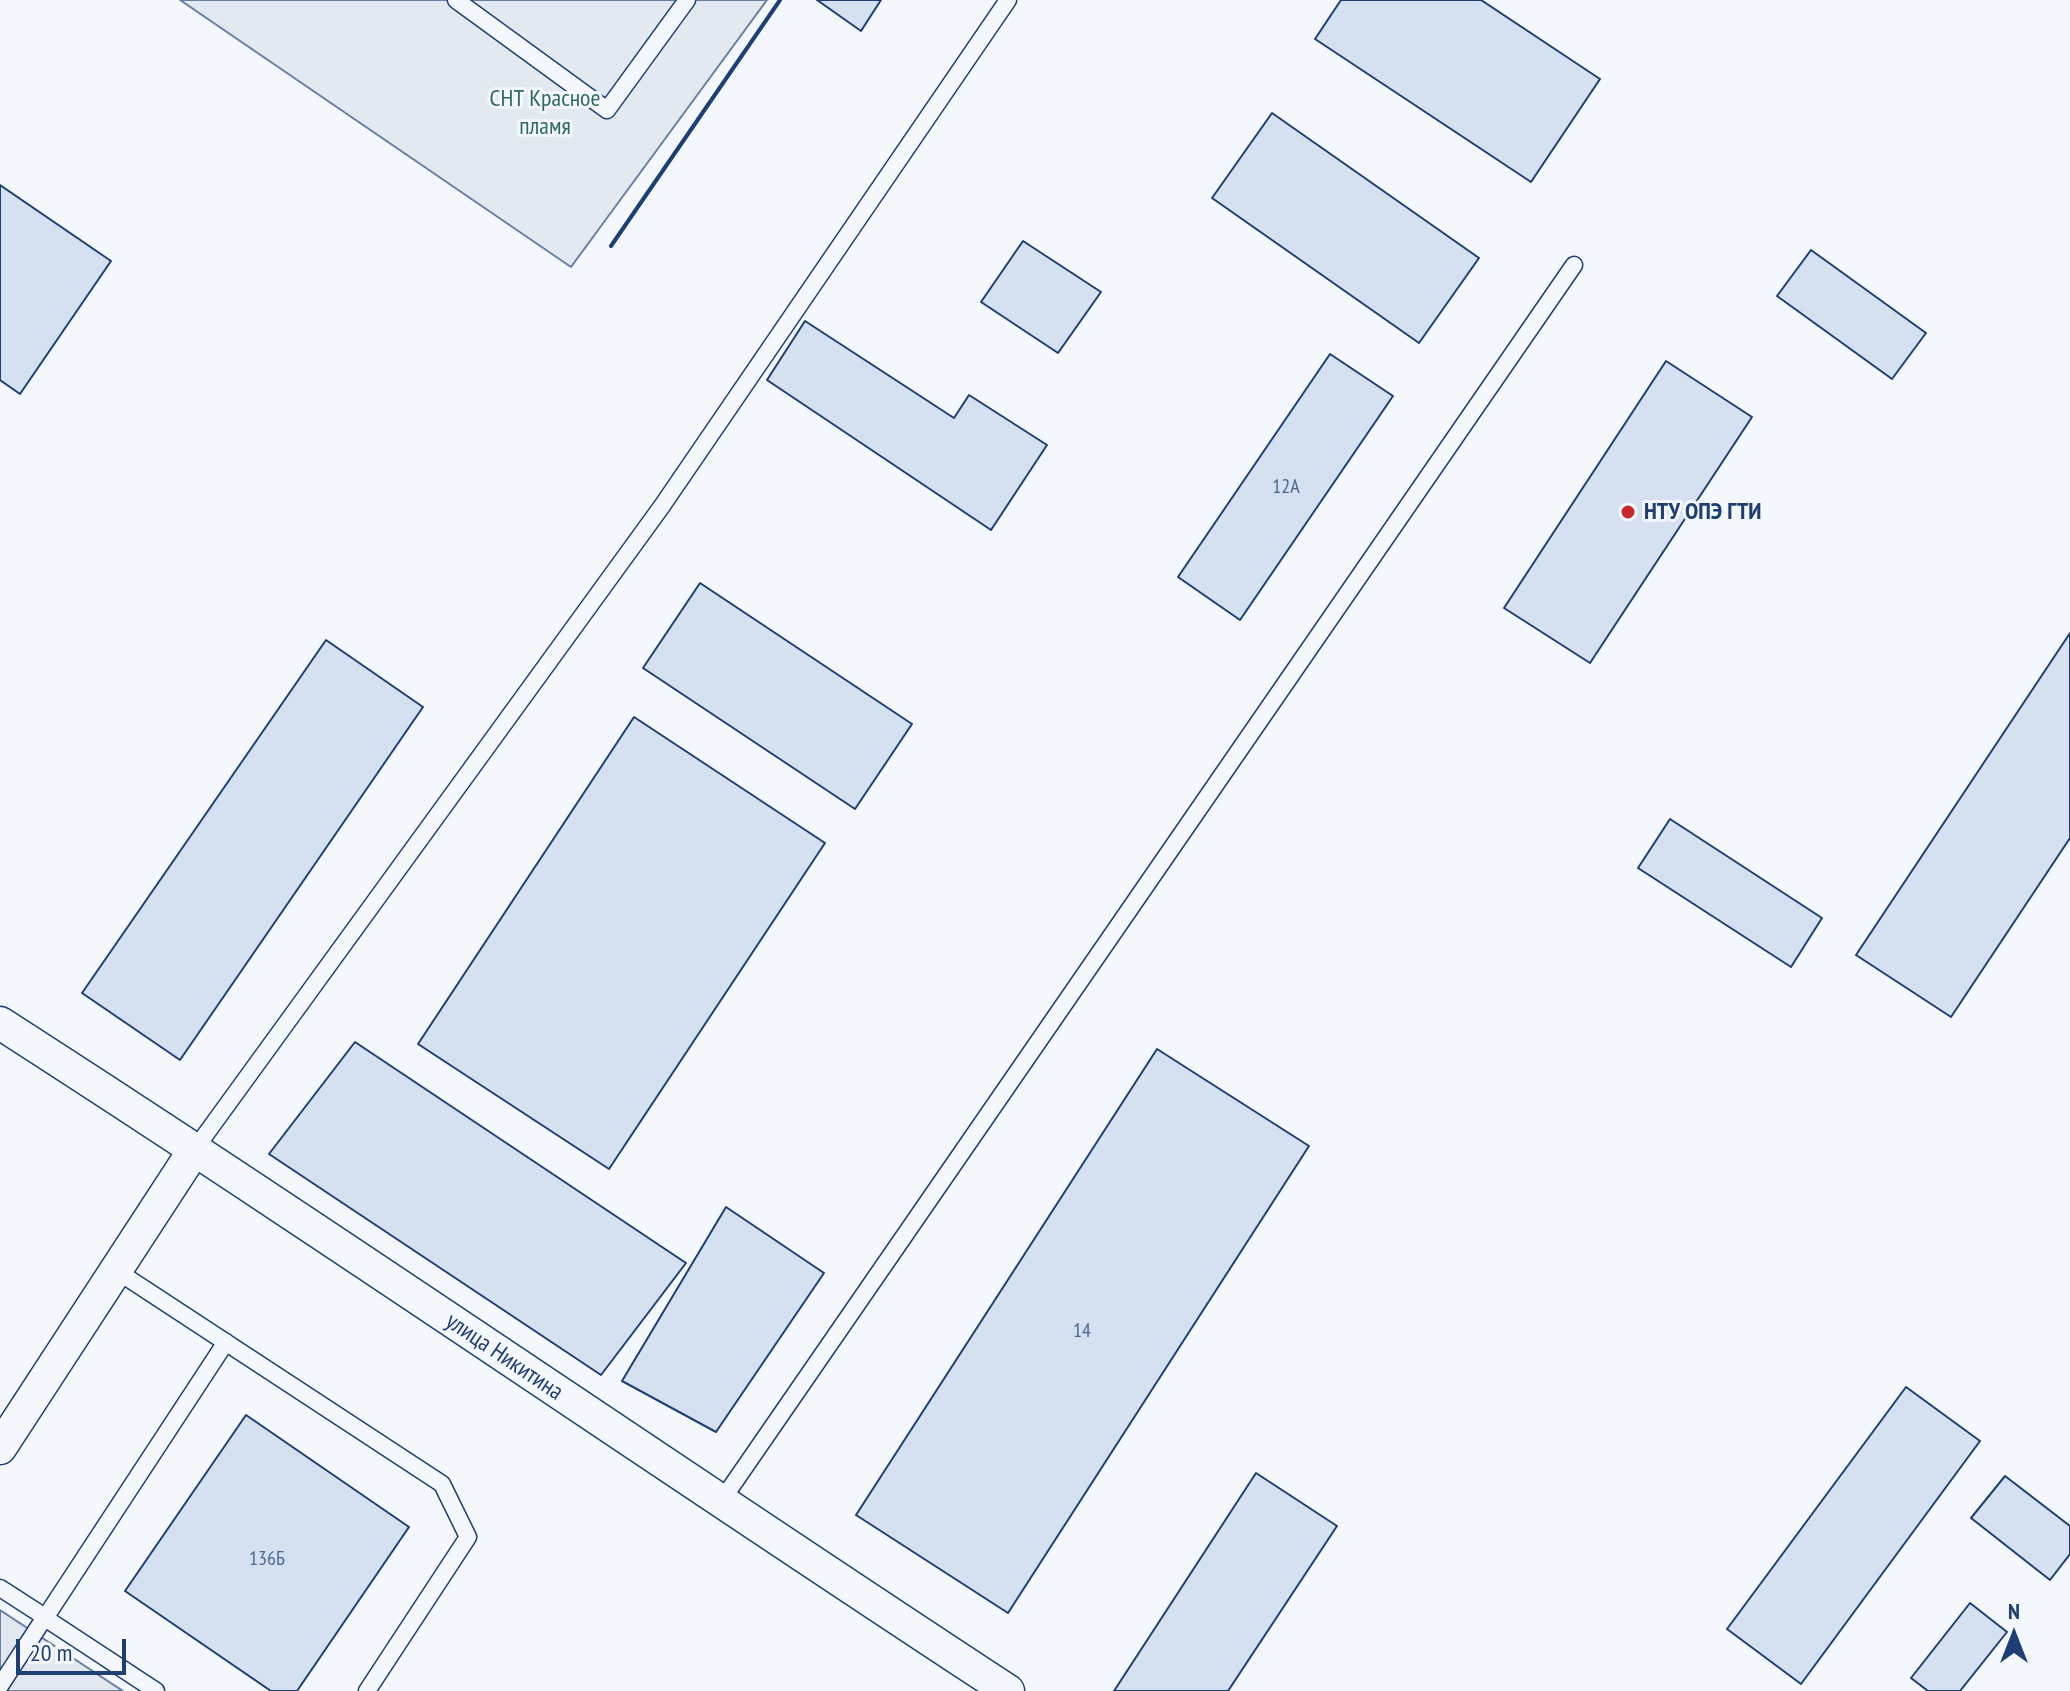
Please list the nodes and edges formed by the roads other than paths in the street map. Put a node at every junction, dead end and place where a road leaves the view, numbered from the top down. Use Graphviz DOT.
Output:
graph roads {
  1 [pos="456,0"];
  2 [pos="687,0"];
  3 [pos="1008,0"];
  4 [pos="1574,265"];
  5 [pos="0,1023"];
  6 [pos="195,1149"];
  7 [pos="117,1271"];
  8 [pos="226,1342"];
  9 [pos="0,1448"];
  10 [pos="720,1503"];
  11 [pos="0,1588"];
  12 [pos="45,1618"];
  13 [pos="0,1686"];
  14 [pos="156,1691"];
  15 [pos="367,1691"];
  16 [pos="1008,1691"];
  1 -- 2 [label="lane"];
  3 -- 6 [label="lane"];
  4 -- 10 [label="lane"];
  5 -- 6 [label="street, улица Никитина"];
  6 -- 7 [label="street"];
  6 -- 10 [label="street, улица Никитина"];
  7 -- 8 [label="lane"];
  7 -- 9 [label="street"];
  8 -- 12 [label="lane"];
  8 -- 15 [label="lane"];
  10 -- 16 [label="street, улица Никитина"];
  11 -- 12 [label="lane"];
  12 -- 13 [label="lane"];
  12 -- 14 [label="lane"];
}
